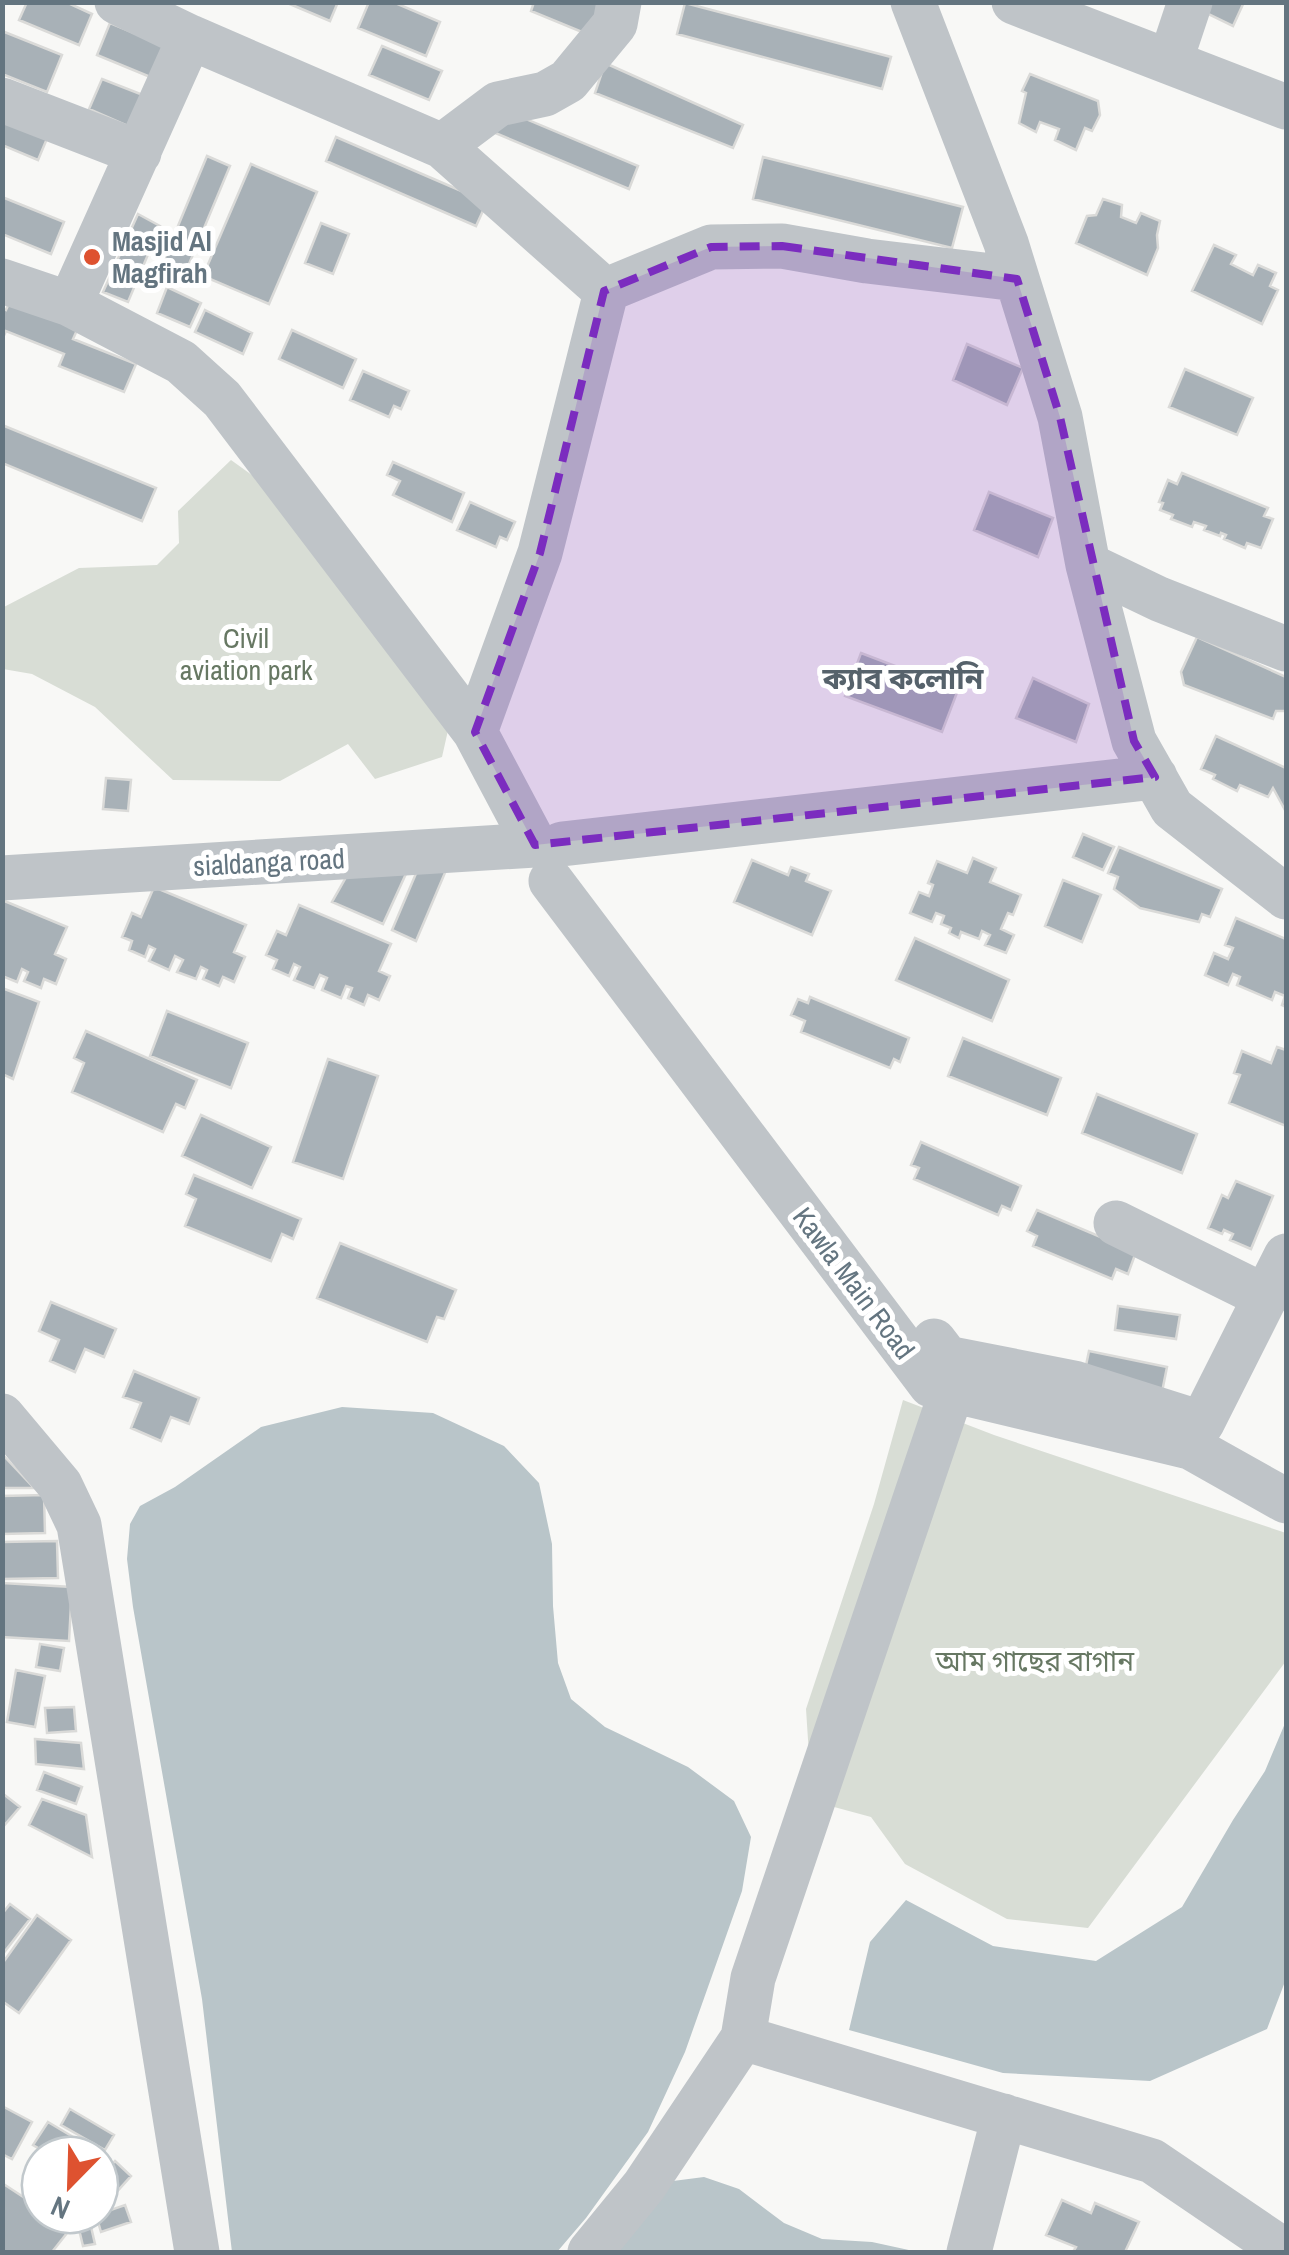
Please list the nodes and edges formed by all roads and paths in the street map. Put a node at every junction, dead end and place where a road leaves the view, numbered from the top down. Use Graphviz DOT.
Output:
graph roads {
  1 [pos="118,2"];
  2 [pos="618,2"];
  3 [pos="913,2"];
  4 [pos="1014,2"];
  5 [pos="1190,2"];
  6 [pos="190,37"];
  7 [pos="1170,62"];
  8 [pos="2,100"];
  9 [pos="1286,107"];
  10 [pos="442,146"];
  11 [pos="139,153"];
  12 [pos="1017,279"];
  13 [pos="2,281"];
  14 [pos="604,291"];
  15 [pos="70,304"];
  16 [pos="1088,565"];
  17 [pos="1286,649"];
  18 [pos="475,732"];
  19 [pos="1154,778"];
  20 [pos="555,858"];
  21 [pos="2,878"];
  22 [pos="1286,897"];
  23 [pos="1116,1223"];
  24 [pos="1286,1256"];
  25 [pos="1266,1297"];
  26 [pos="952,1390"];
  27 [pos="2,1416"];
  28 [pos="1202,1423"];
  29 [pos="1286,1472"];
  30 [pos="1286,1501"];
  31 [pos="742,2038"];
  32 [pos="1004,2116"];
  33 [pos="197,2252"];
  34 [pos="590,2252"];
  35 [pos="968,2252"];
  36 [pos="1286,2252"];
  1 -- 6 [label="street"];
  2 -- 10 [label="street"];
  3 -- 12 [label="street"];
  4 -- 7 [label="street"];
  5 -- 7 [label="street"];
  6 -- 10 [label="street"];
  6 -- 11 [label="street"];
  7 -- 9 [label="street"];
  8 -- 11 [label="street"];
  10 -- 14 [label="street"];
  11 -- 15 [label="street"];
  12 -- 14 [label="street"];
  12 -- 16 [label="street"];
  13 -- 15 [label="street"];
  14 -- 18 [label="street"];
  15 -- 18 [label="street"];
  16 -- 17 [label="street"];
  16 -- 19 [label="street"];
  18 -- 20 [label="street"];
  19 -- 20 [label="street, sialdanga road"];
  19 -- 22 [label="street"];
  20 -- 21 [label="street, sialdanga road"];
  20 -- 26 [label="street, Kawla Main Road"];
  20 -- 28 [label="street, Kawla Main Road"];
  23 -- 25 [label="street"];
  24 -- 25 [label="street"];
  25 -- 28 [label="street"];
  26 -- 30 [label="street, Kawla Main Road"];
  26 -- 31 [label="street"];
  27 -- 33 [label="street"];
  28 -- 29 [label="street, Kawla Main Road"];
  31 -- 32 [label="street"];
  31 -- 34 [label="street"];
  32 -- 35 [label="street"];
  32 -- 36 [label="street"];
}
